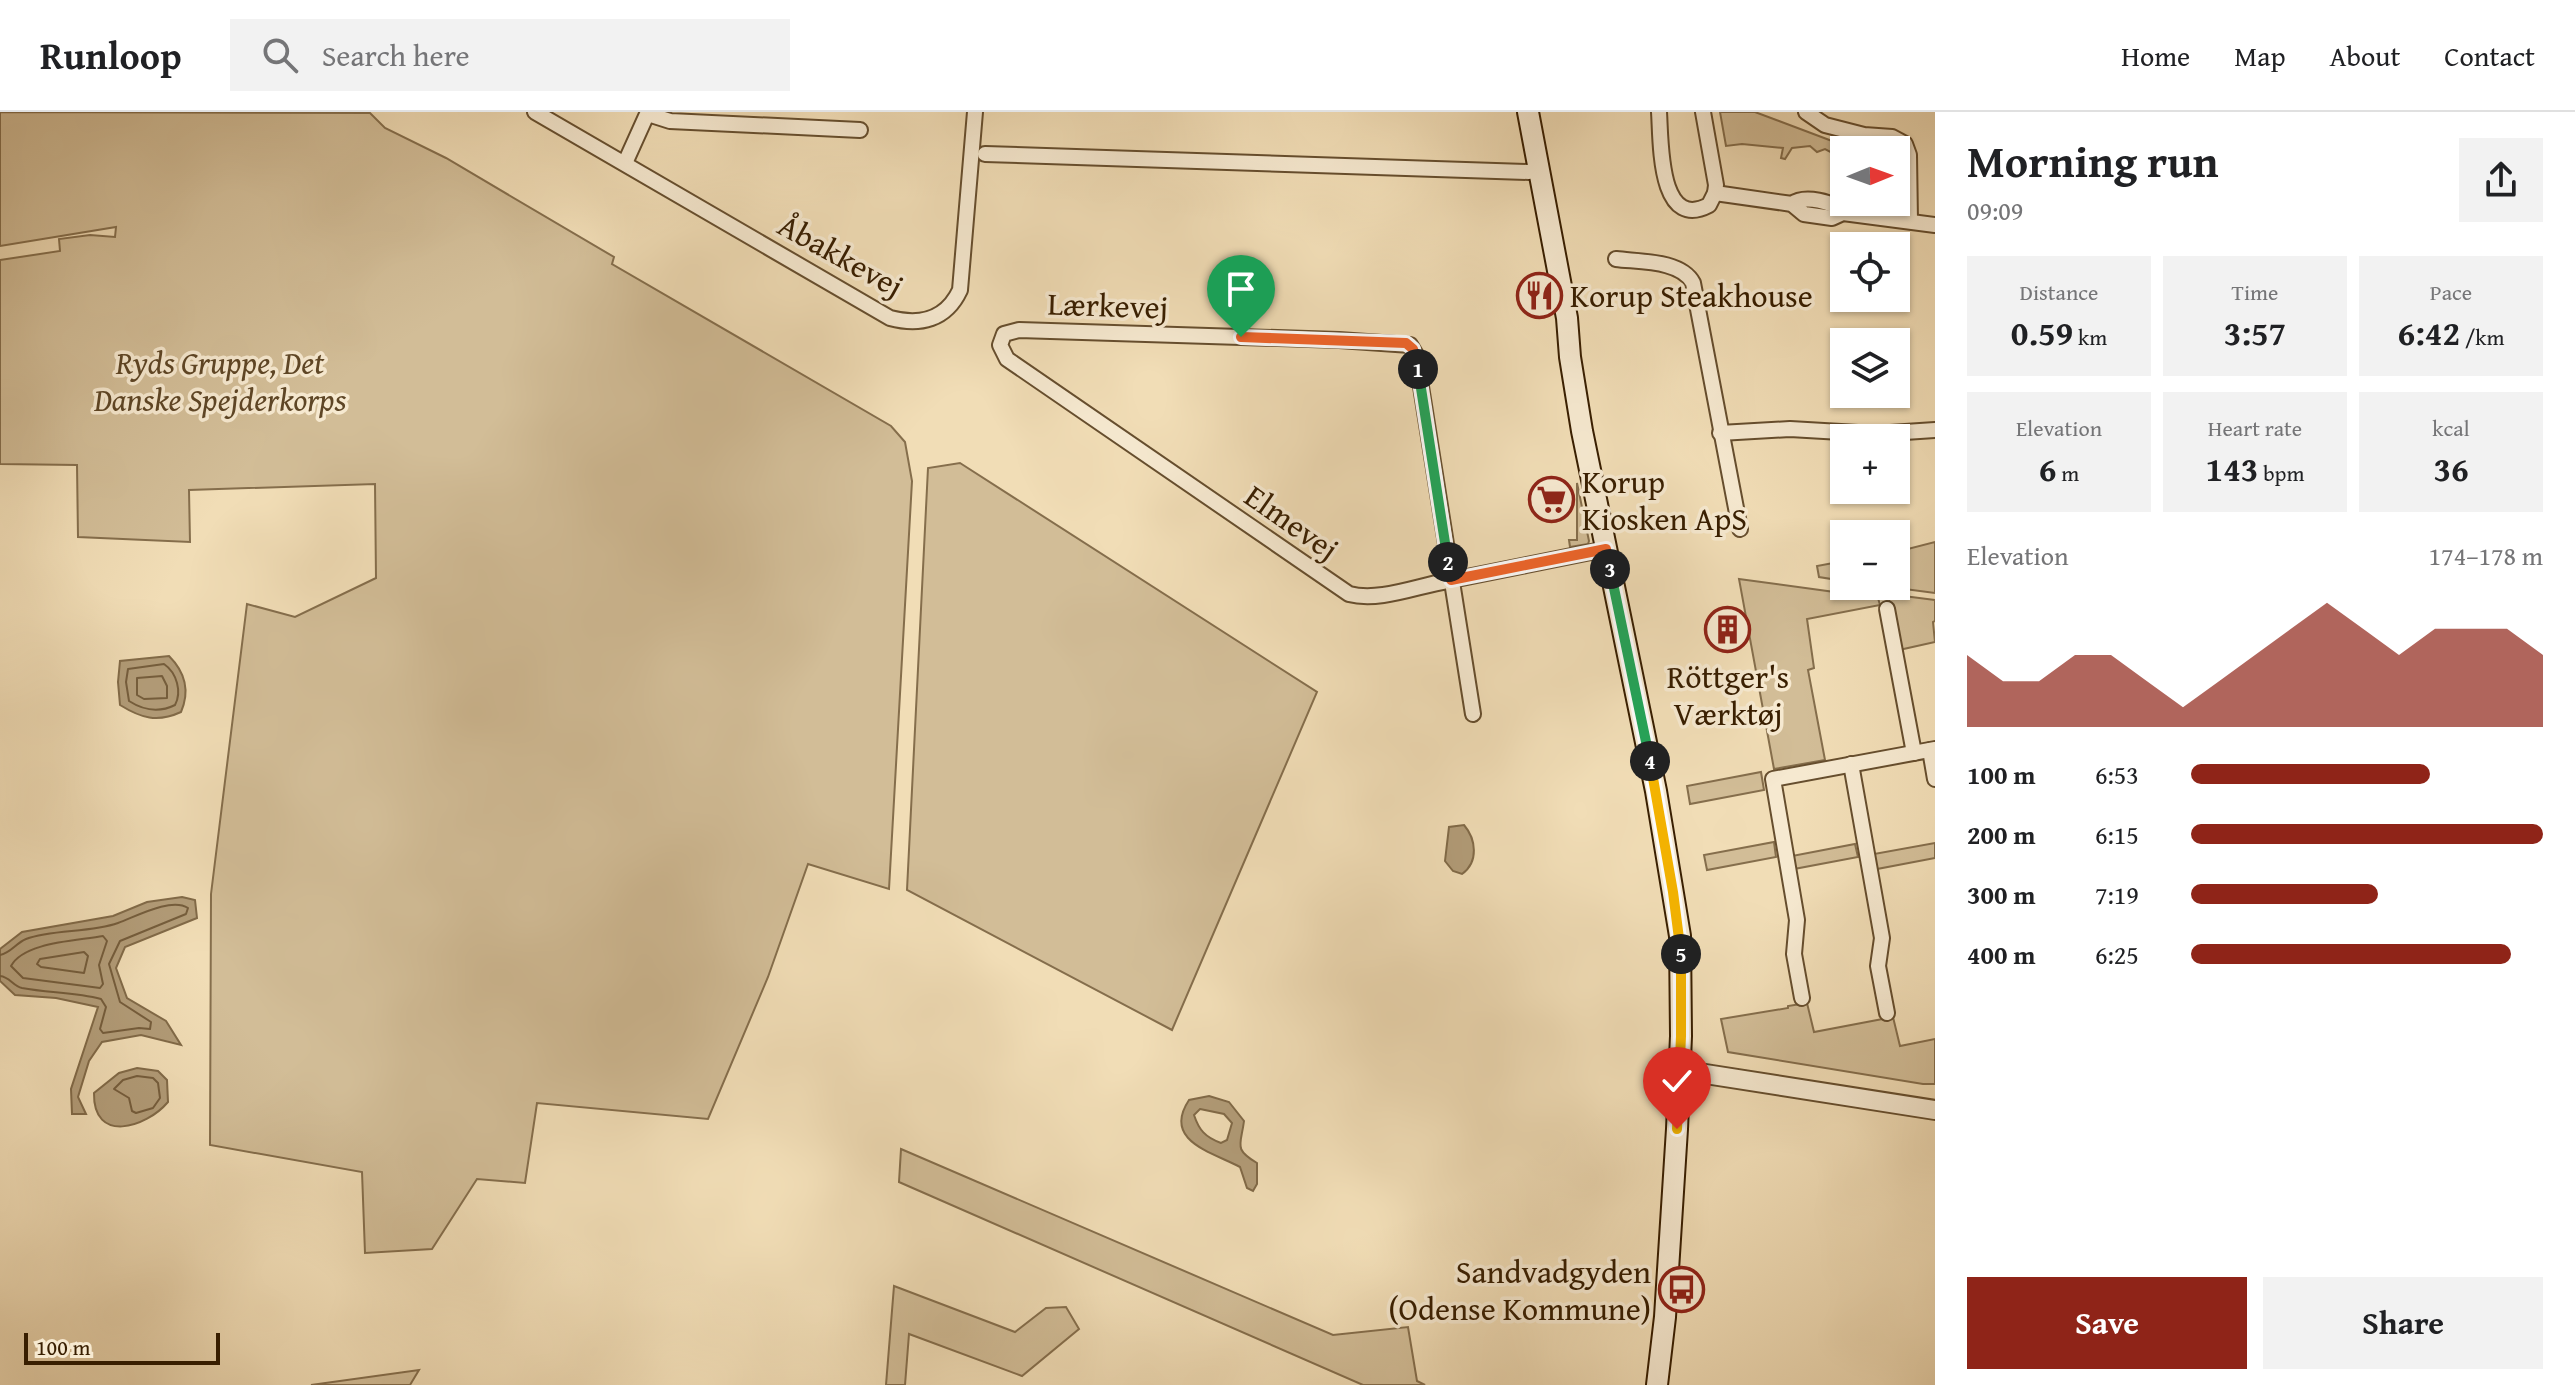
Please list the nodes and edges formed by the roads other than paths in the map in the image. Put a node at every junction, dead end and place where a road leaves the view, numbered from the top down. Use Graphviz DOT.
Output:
graph roads {
  1 [pos="535,112"];
  2 [pos="975,112"];
  3 [pos="1517,112"];
  4 [pos="1528,112"];
  5 [pos="1659,112"];
  6 [pos="1703,112"];
  7 [pos="1806,112"];
  8 [pos="648,113"];
  9 [pos="860,130"];
  10 [pos="1004,138"];
  11 [pos="985,154"];
  12 [pos="1002,155"];
  13 [pos="625,163"];
  14 [pos="1534,171"];
  15 [pos="1715,193"];
  16 [pos="1910,221"];
  17 [pos="1935,225"];
  18 [pos="1616,259"];
  19 [pos="1000,339"];
  20 [pos="1935,430"];
  21 [pos="1720,433"];
  22 [pos="1740,529"];
  23 [pos="1606,549"];
  24 [pos="1451,580"];
  25 [pos="1887,609"];
  26 [pos="1473,714"];
  27 [pos="1932,750"];
  28 [pos="1914,753"];
  29 [pos="1851,764"];
  30 [pos="1935,779"];
  31 [pos="1802,998"];
  32 [pos="1887,1013"];
  33 [pos="1680,1070"];
  34 [pos="1935,1110"];
  35 [pos="1657,1385"];
  1 -- 13 [label="street, Åbakkevej"];
  2 -- 13 [label="street, Åbakkevej"];
  3 -- 14 [label="main road"];
  4 -- 14 [label="main road"];
  5 -- 15 [label="street"];
  6 -- 15 [label="street"];
  7 -- 16 [label="street"];
  8 -- 9 [label="street"];
  8 -- 13 [label="street"];
  10 -- 12 [label="street"];
  11 -- 12 [label="street"];
  12 -- 14 [label="street"];
  14 -- 23 [label="main road"];
  15 -- 16 [label="street"];
  16 -- 17 [label="street"];
  18 -- 21 [label="street"];
  19 -- 24 [label="street, Elmevej"];
  19 -- 24 [label="street, Lærkevej"];
  20 -- 21 [label="street"];
  21 -- 22 [label="street"];
  23 -- 24 [label="street, Elmevej"];
  23 -- 33 [label="main road"];
  24 -- 26 [label="street"];
  25 -- 28 [label="street"];
  27 -- 28 [label="street"];
  27 -- 30 [label="street"];
  28 -- 29 [label="street"];
  29 -- 31 [label="street"];
  29 -- 32 [label="street"];
  33 -- 34 [label="street"];
  33 -- 35 [label="main road"];
}
